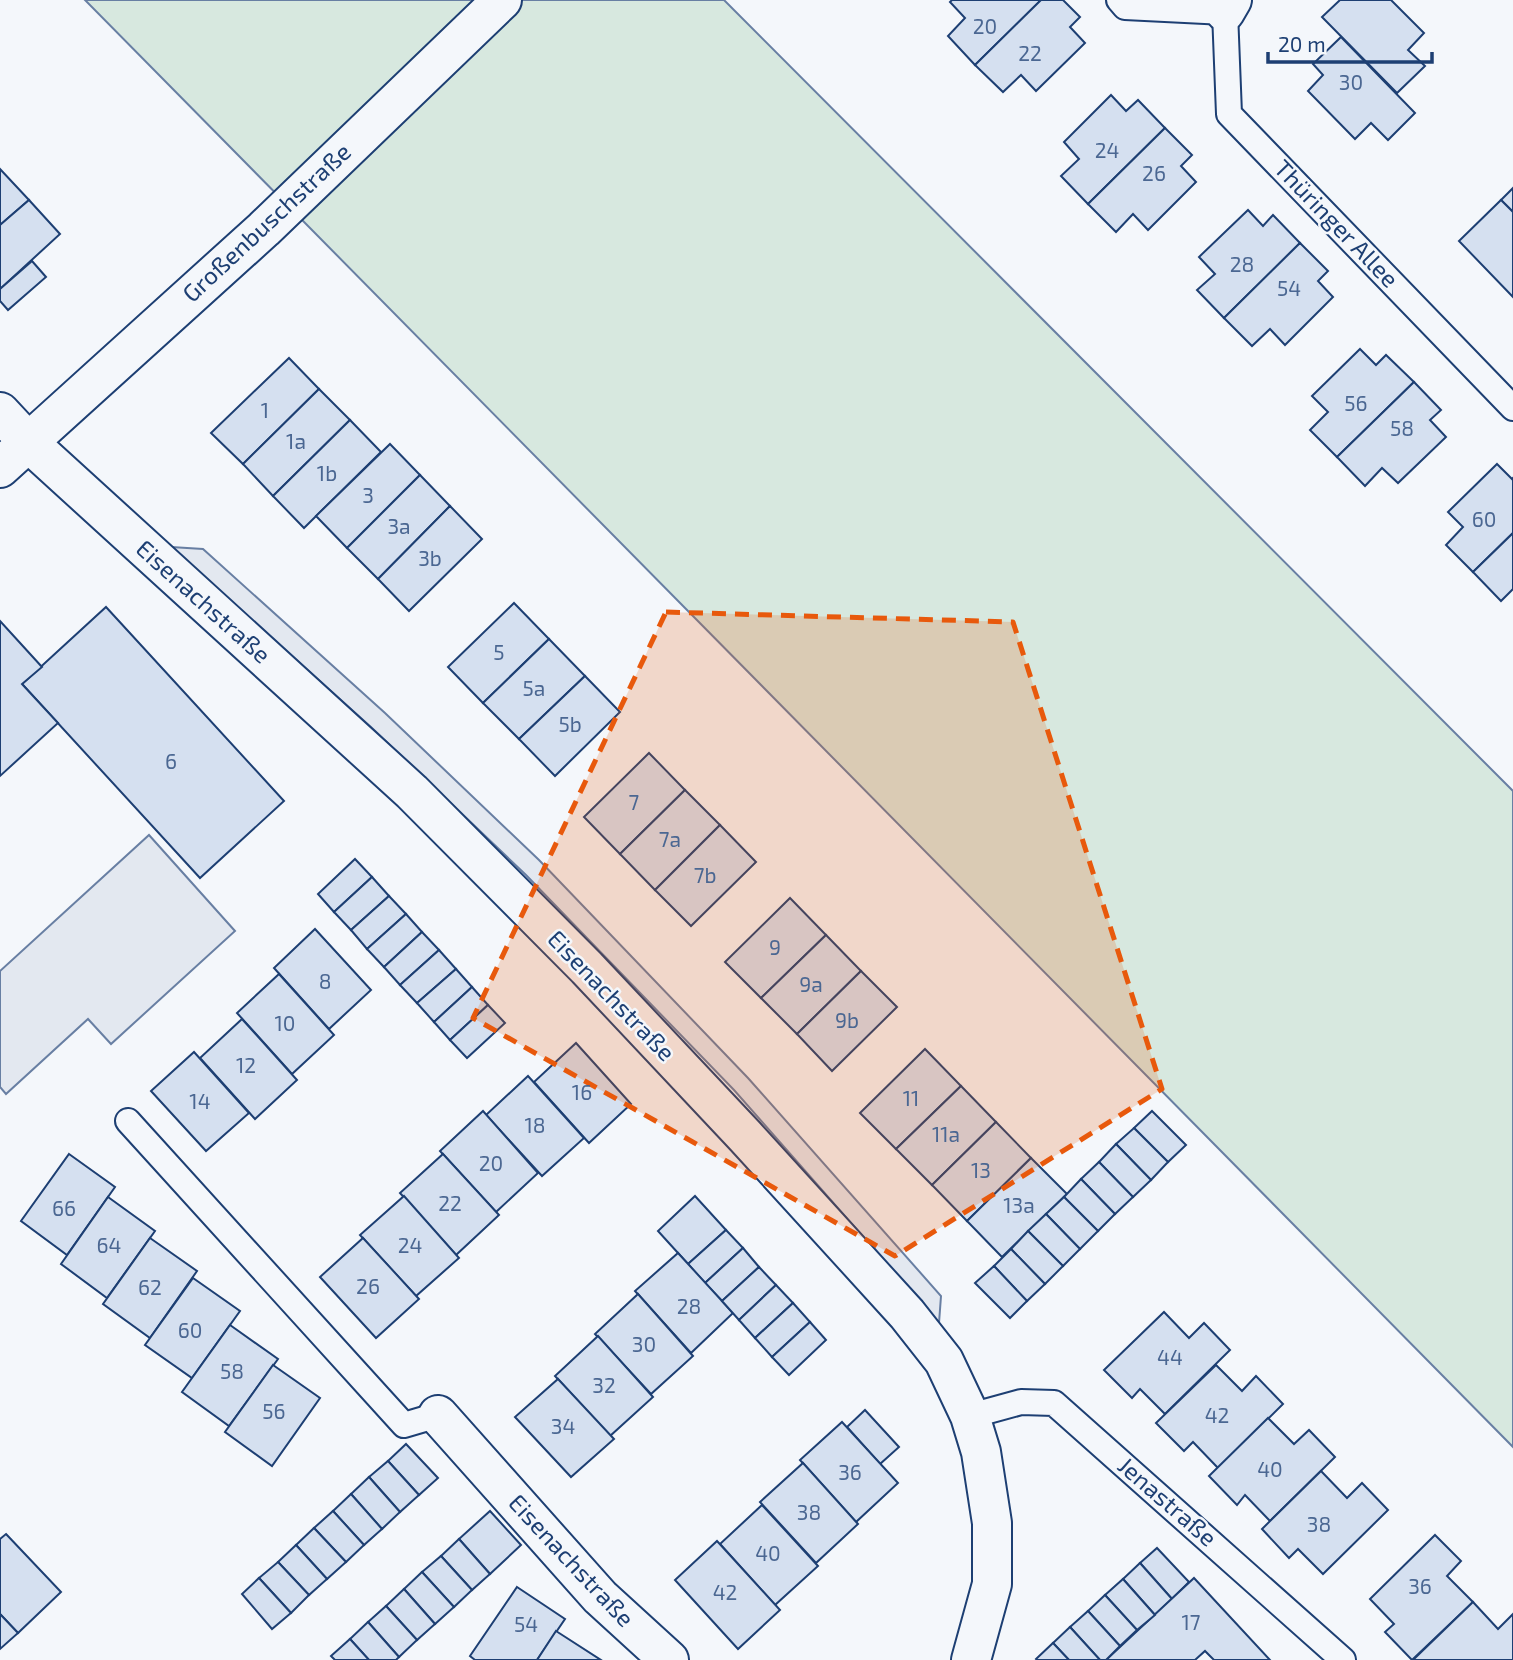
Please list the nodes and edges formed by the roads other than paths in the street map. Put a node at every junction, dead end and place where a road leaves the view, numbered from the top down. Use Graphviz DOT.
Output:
graph roads {
  1 [pos="502,0"];
  2 [pos="1119,0"];
  3 [pos="1229,6"];
  4 [pos="1513,408"];
  5 [pos="0,412"];
  6 [pos="28,442"];
  7 [pos="0,467"];
  8 [pos="128,1121"];
  9 [pos="438,1415"];
  10 [pos="970,1416"];
  11 [pos="669,1660"];
  12 [pos="971,1660"];
  13 [pos="1343,1660"];
  1 -- 6 [label="street, Großenbuschstraße"];
  2 -- 3 [label="lane, Thüringer Allee"];
  3 -- 4 [label="lane, Thüringer Allee"];
  5 -- 6 [label="street"];
  6 -- 7 [label="street, Großenbuschstraße"];
  6 -- 10 [label="street, Eisenachstraße"];
  8 -- 9 [label="lane, Eisenachstraße"];
  9 -- 11 [label="street, Eisenachstraße"];
  10 -- 12 [label="street, Eisenachstraße"];
  10 -- 13 [label="lane, Jenastraße"];
}
